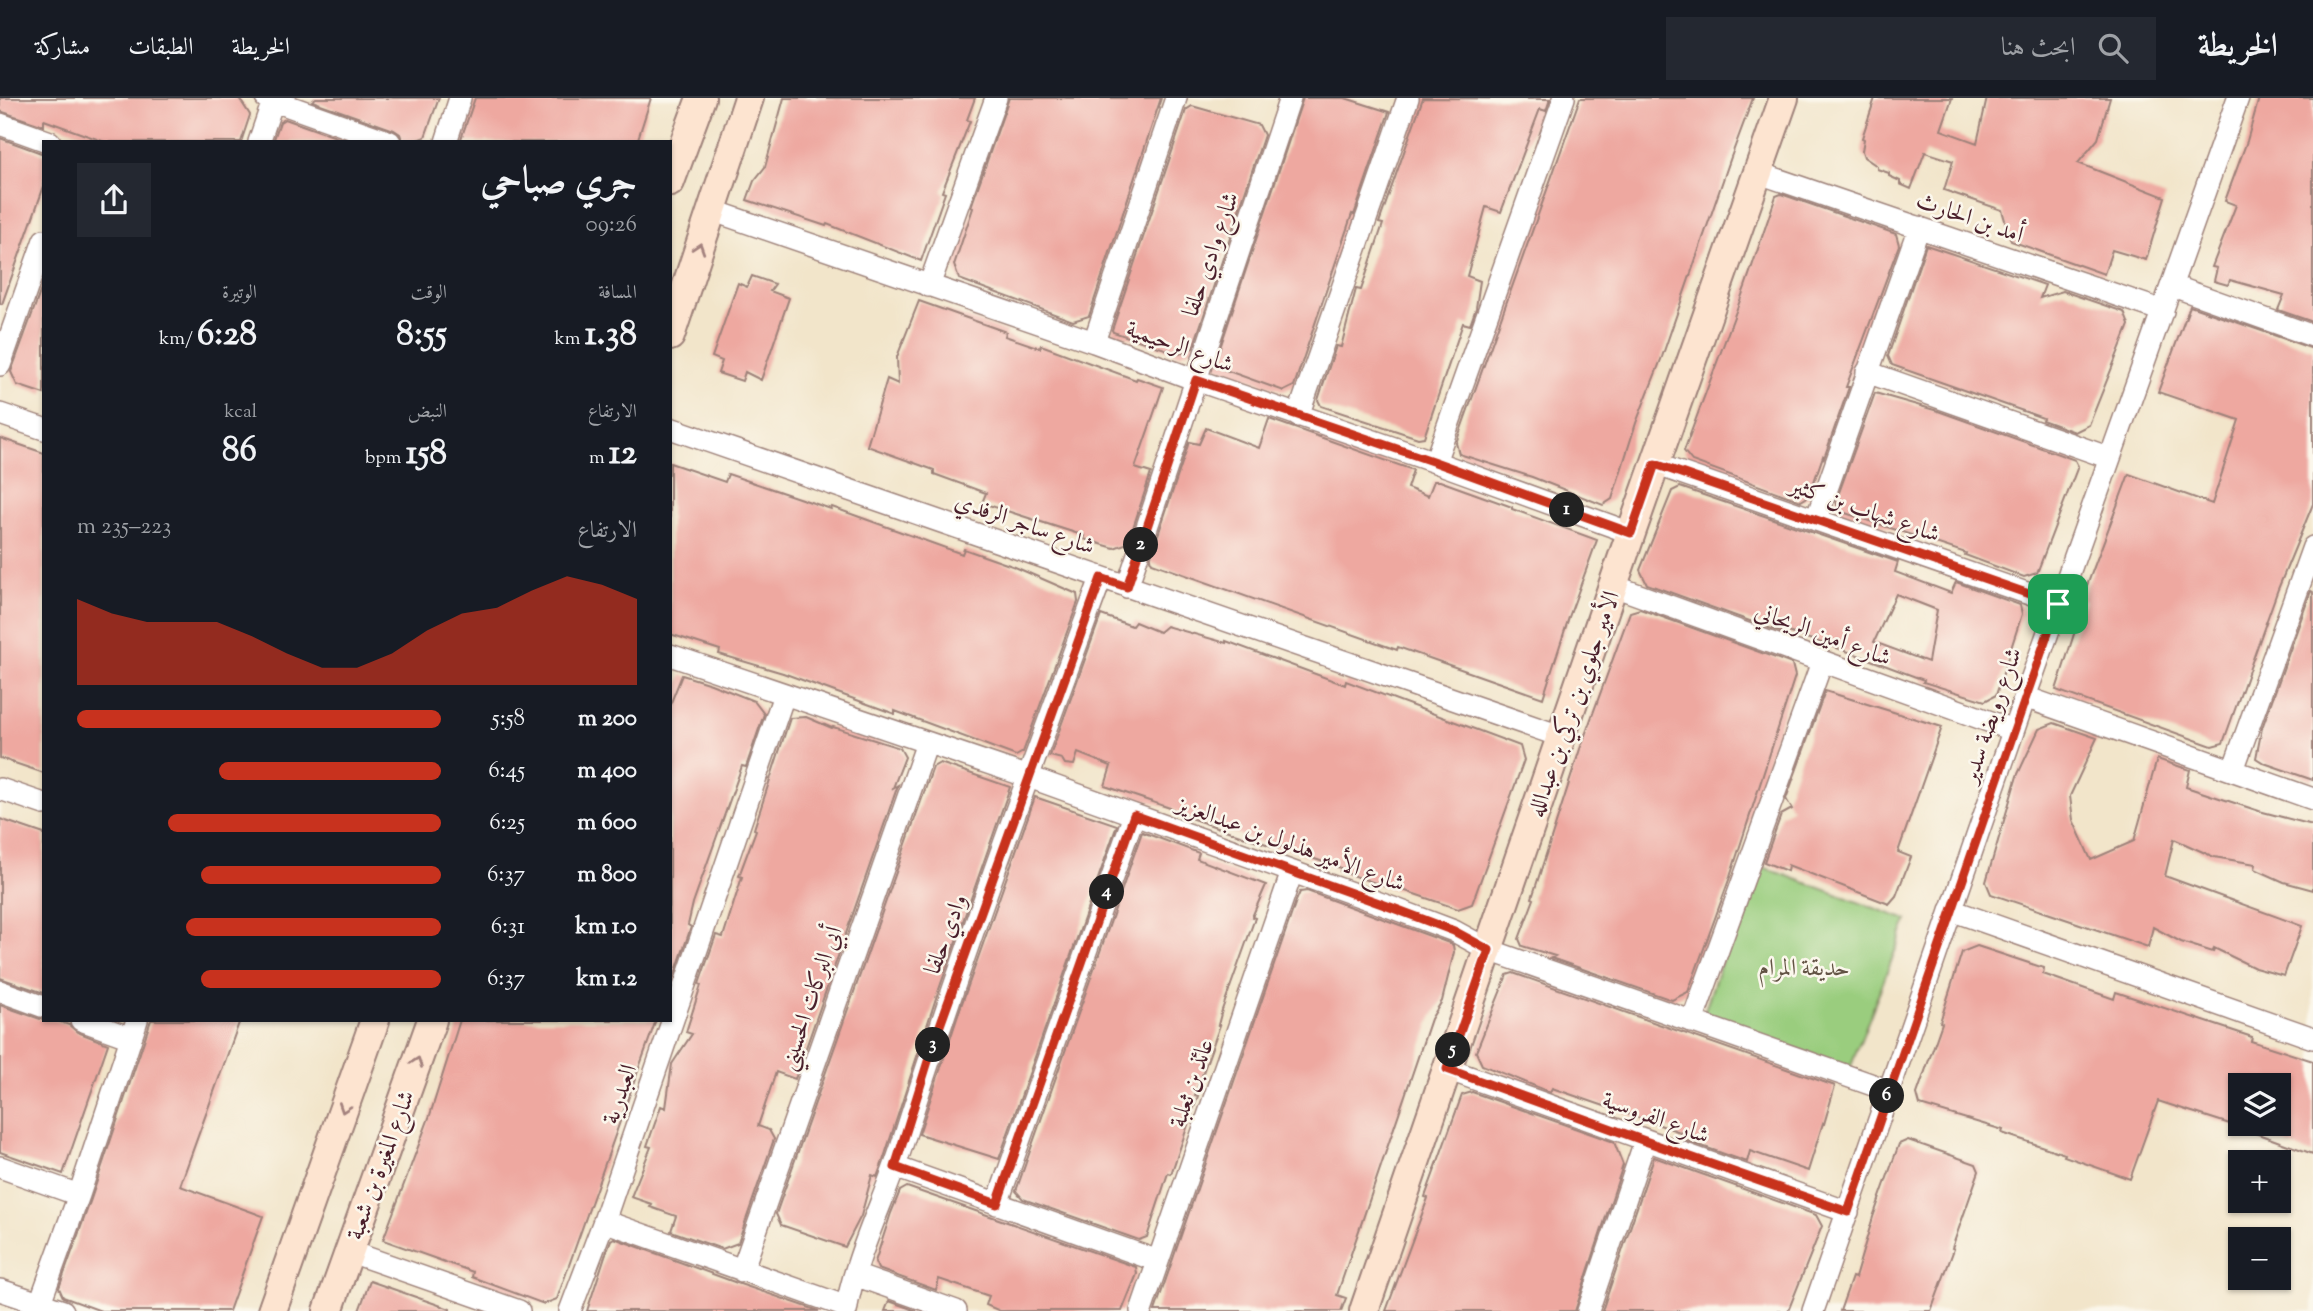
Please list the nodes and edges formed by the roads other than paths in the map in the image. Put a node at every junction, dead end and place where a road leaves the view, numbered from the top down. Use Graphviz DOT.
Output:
graph roads {
  1 [pos="460,98"];
  2 [pos="701,98"];
  3 [pos="749,98"];
  4 [pos="996,98"];
  5 [pos="1176,98"];
  6 [pos="1408,98"];
  7 [pos="1564,98"];
  8 [pos="1784,98"];
  9 [pos="2238,98"];
  10 [pos="270,99"];
  11 [pos="1288,99"];
  12 [pos="0,124"];
  13 [pos="44,140"];
  14 [pos="260,140"];
  15 [pos="384,140"];
  16 [pos="447,140"];
  17 [pos="1759,173"];
  18 [pos="672,177"];
  19 [pos="711,210"];
  20 [pos="1919,227"];
  21 [pos="42,246"];
  22 [pos="929,286"];
  23 [pos="2173,286"];
  24 [pos="2163,311"];
  25 [pos="672,330"];
  26 [pos="2313,336"];
  27 [pos="1094,342"];
  28 [pos="0,365"];
  29 [pos="1867,372"];
  30 [pos="1196,380"];
  31 [pos="0,414"];
  32 [pos="1298,416"];
  33 [pos="42,428"];
  34 [pos="672,429"];
  35 [pos="2110,458"];
  36 [pos="1435,462"];
  37 [pos="1655,464"];
  38 [pos="1816,520"];
  39 [pos="1631,533"];
  40 [pos="2313,547"];
  41 [pos="1101,578"];
  42 [pos="1614,586"];
  43 [pos="1127,587"];
  44 [pos="2058,604"];
  45 [pos="672,656"];
  46 [pos="1822,662"];
  47 [pos="784,695"];
  48 [pos="2025,697"];
  49 [pos="2013,730"];
  50 [pos="1560,736"];
  51 [pos="927,743"];
  52 [pos="2233,770"];
  53 [pos="1030,777"];
  54 [pos="0,789"];
  55 [pos="2313,799"];
  56 [pos="42,803"];
  57 [pos="1134,815"];
  58 [pos="1292,872"];
  59 [pos="1951,911"];
  60 [pos="1489,950"];
  61 [pos="0,991"];
  62 [pos="42,1006"];
  63 [pos="93,1022"];
  64 [pos="374,1022"];
  65 [pos="431,1022"];
  66 [pos="1692,1022"];
  67 [pos="134,1029"];
  68 [pos="2313,1038"];
  69 [pos="1447,1069"];
  70 [pos="1890,1091"];
  71 [pos="1645,1141"];
  72 [pos="0,1167"];
  73 [pos="895,1167"];
  74 [pos="79,1195"];
  75 [pos="997,1204"];
  76 [pos="1848,1212"];
  77 [pos="604,1221"];
  78 [pos="348,1251"];
  79 [pos="1158,1261"];
  80 [pos="742,1271"];
  81 [pos="855,1275"];
  82 [pos="0,1290"];
  83 [pos="38,1307"];
  84 [pos="846,1309"];
  85 [pos="63,1311"];
  86 [pos="272,1311"];
  87 [pos="328,1311"];
  88 [pos="519,1311"];
  89 [pos="570,1311"];
  90 [pos="956,1311"];
  91 [pos="1141,1311"];
  92 [pos="1364,1311"];
  93 [pos="1588,1311"];
  94 [pos="1813,1311"];
  1 -- 16 [label="street"];
  2 -- 18 [label="street"];
  3 -- 19 [label="street"];
  4 -- 22 [label="street"];
  5 -- 27 [label="street"];
  6 -- 32 [label="street"];
  7 -- 36 [label="street"];
  8 -- 17 [label="street, الأمير جلوي بن تركي بن عبدالله"];
  9 -- 23 [label="street, شارع رويضة سدير"];
  10 -- 14 [label="street"];
  10 -- 15 [label="street"];
  11 -- 30 [label="street, شارع وادي حلفا"];
  12 -- 13 [label="street"];
  17 -- 20 [label="street, أمد بن الحارث"];
  17 -- 37 [label="street, الأمير جلوي بن تركي بن عبدالله"];
  19 -- 22 [label="street, شارع الرحيمية"];
  25 -- 19 [label="street, one-way"];
  20 -- 24 [label="street, أمد بن الحارث"];
  20 -- 29 [label="street"];
  21 -- 28 [label="street"];
  22 -- 27 [label="street, شارع الرحيمية"];
  23 -- 24 [label="street, شارع رويضة سدير"];
  23 -- 26 [label="street"];
  24 -- 35 [label="street, شارع رويضة سدير"];
  27 -- 30 [label="street, شارع الرحيمية"];
  29 -- 35 [label="street"];
  29 -- 38 [label="street"];
  30 -- 32 [label="street, شارع الرحيمية"];
  30 -- 43 [label="street, شارع وادي حلفا"];
  31 -- 33 [label="street"];
  32 -- 36 [label="street, شارع الرحيمية"];
  34 -- 41 [label="street, شارع ساجر الرفدي"];
  35 -- 44 [label="street, شارع رويضة سدير"];
  36 -- 39 [label="street, شارع الرحيمية"];
  37 -- 38 [label="street, شارع شهاب بن كثير"];
  37 -- 39 [label="street, الأمير جلوي بن تركي بن عبدالله"];
  38 -- 44 [label="street, شارع شهاب بن كثير"];
  39 -- 42 [label="street, الأمير جلوي بن تركي بن عبدالله"];
  40 -- 52 [label="street"];
  41 -- 43 [label="street, شارع ساجر الرفدي"];
  41 -- 53 [label="street, وادي حلفا"];
  42 -- 46 [label="street, شارع أمين الريحاني"];
  42 -- 50 [label="street, الأمير جلوي بن تركي بن عبدالله"];
  43 -- 50 [label="street, شارع ساجر الرفدي"];
  44 -- 48 [label="street, شارع رويضة سدير"];
  45 -- 47 [label="street, شارع الأمير هذلول بن عبدالعزيز"];
  46 -- 49 [label="street, شارع أمين الريحاني"];
  46 -- 66 [label="street"];
  47 -- 51 [label="street, شارع الأمير هذلول بن عبدالعزيز"];
  47 -- 77 [label="street, العبدرية"];
  48 -- 49 [label="street, شارع رويضة سدير"];
  48 -- 52 [label="street"];
  49 -- 59 [label="street, شارع رويضة سدير"];
  50 -- 60 [label="street, الأمير جلوي بن تركي بن عبدالله"];
  51 -- 53 [label="street, شارع الأمير هذلول بن عبدالعزيز"];
  51 -- 80 [label="street, أبي البركات الحسيني"];
  52 -- 55 [label="street"];
  53 -- 57 [label="street, شارع الأمير هذلول بن عبدالعزيز"];
  53 -- 73 [label="street, وادي حلفا"];
  54 -- 56 [label="street"];
  57 -- 58 [label="street, شارع الأمير هذلول بن عبدالعزيز"];
  57 -- 75 [label="street"];
  58 -- 60 [label="street, شارع الأمير هذلول بن عبدالعزيز"];
  58 -- 79 [label="street, عائذ بن ثعلبة"];
  59 -- 68 [label="street"];
  59 -- 70 [label="street, شارع رويضة سدير"];
  60 -- 66 [label="street, شارع الأمير هذلول بن عبدالعزيز"];
  60 -- 69 [label="street, الأمير جلوي بن تركي بن عبدالله"];
  61 -- 62 [label="street"];
  63 -- 67 [label="street"];
  64 -- 86 [label="street, one-way"];
  78 -- 65 [label="street, شارع المغيرة بن شعبة, one-way"];
  66 -- 70 [label="street, شارع الأمير هذلول بن عبدالعزيز"];
  67 -- 74 [label="street"];
  69 -- 71 [label="street, شارع الفروسية"];
  69 -- 92 [label="street, الأمير جلوي بن تركي بن عبدالله"];
  70 -- 76 [label="street, شارع رويضة سدير"];
  71 -- 76 [label="street, شارع الفروسية"];
  71 -- 93 [label="street"];
  72 -- 74 [label="street"];
  73 -- 75 [label="street"];
  73 -- 81 [label="street, وادي حلفا"];
  74 -- 83 [label="street"];
  75 -- 79 [label="street"];
  76 -- 94 [label="street, شارع رويضة سدير"];
  77 -- 80 [label="street"];
  77 -- 89 [label="street, العبدرية"];
  78 -- 87 [label="street, شارع المغيرة بن شعبة"];
  78 -- 88 [label="street"];
  79 -- 91 [label="street, عائذ بن ثعلبة"];
  80 -- 84 [label="street"];
  81 -- 84 [label="street, وادي حلفا"];
  81 -- 90 [label="street"];
  82 -- 83 [label="street"];
  83 -- 85 [label="street"];
}
